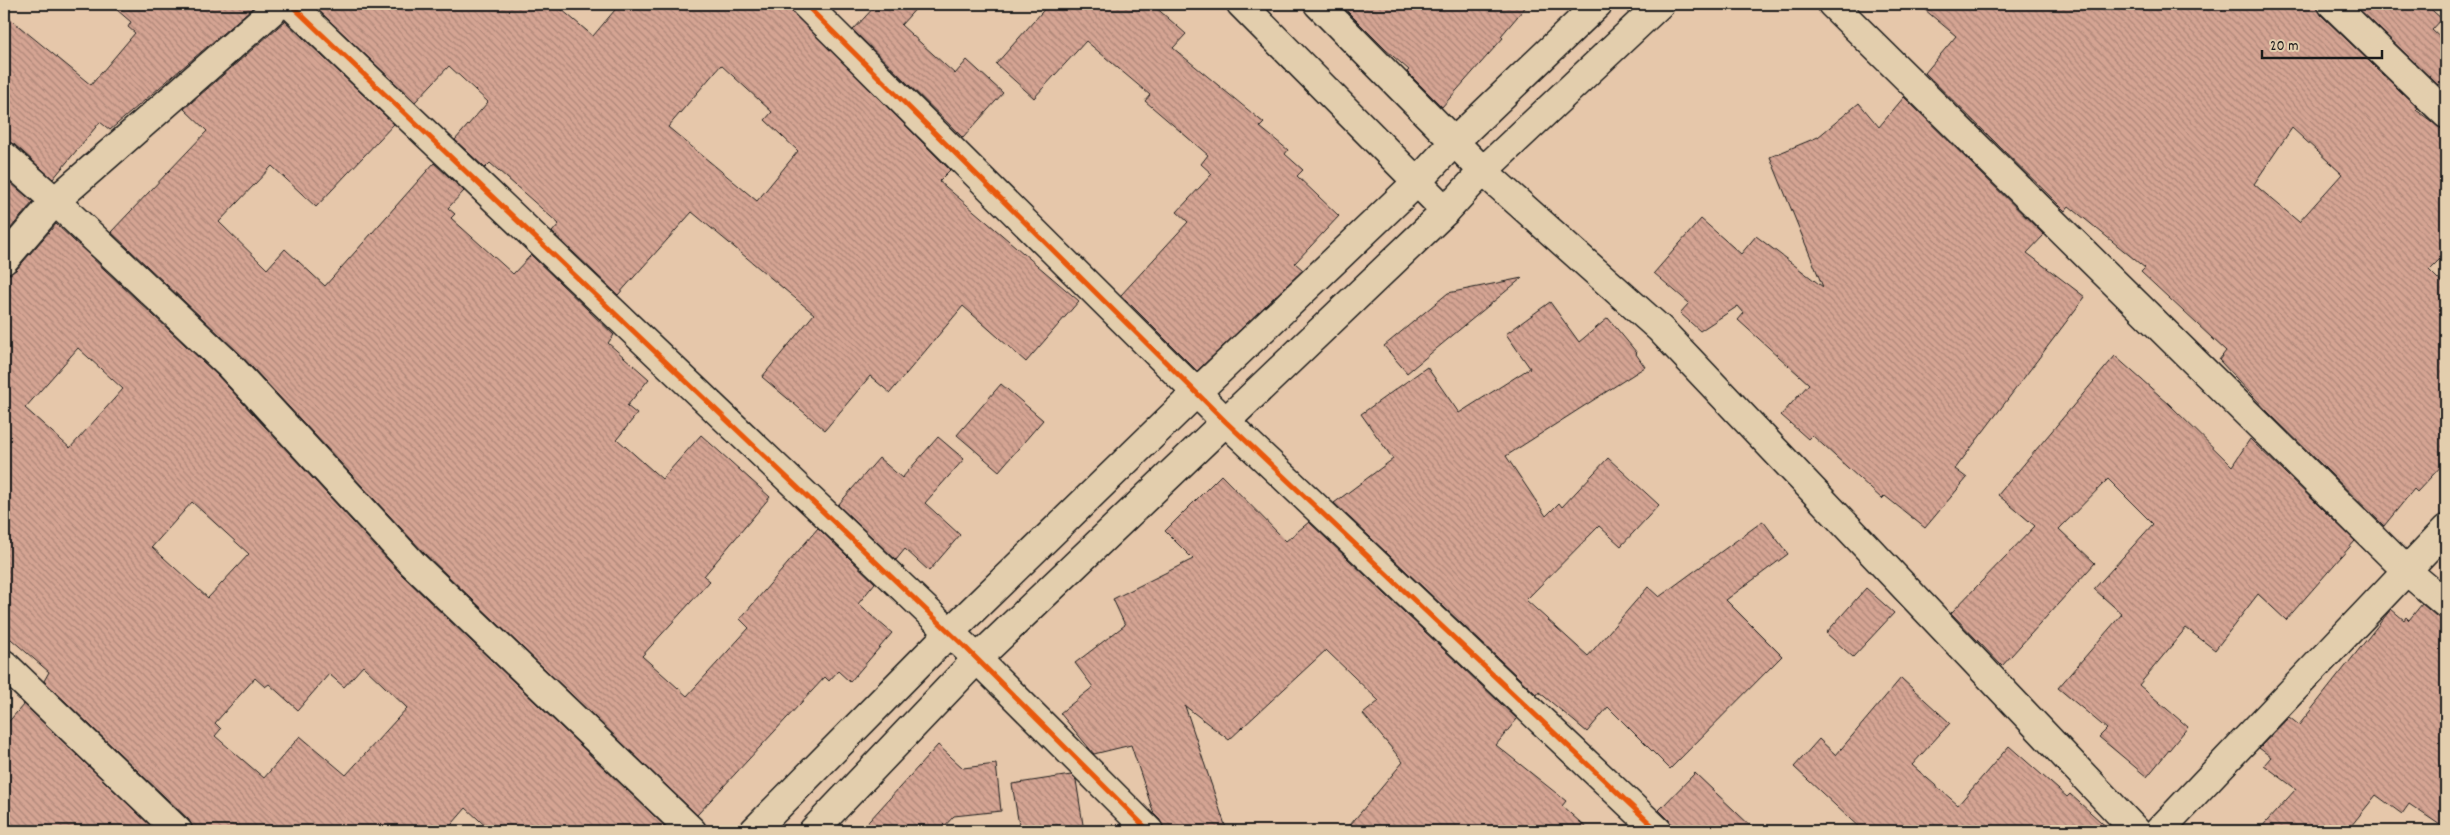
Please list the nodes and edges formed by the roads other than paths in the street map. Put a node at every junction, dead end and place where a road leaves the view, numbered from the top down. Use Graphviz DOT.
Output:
graph roads {
  1 [pos="280,4"];
  2 [pos="290,4"];
  3 [pos="805,4"];
  4 [pos="1241,4"];
  5 [pos="1318,4"];
  6 [pos="1598,4"];
  7 [pos="1660,4"];
  8 [pos="1832,4"];
  9 [pos="2332,4"];
  10 [pos="2446,114"];
  11 [pos="1454,142"];
  12 [pos="4,156"];
  13 [pos="1483,171"];
  14 [pos="1417,182"];
  15 [pos="55,201"];
  16 [pos="1446,212"];
  17 [pos="4,260"];
  18 [pos="1196,392"];
  19 [pos="1226,422"];
  20 [pos="2446,529"];
  21 [pos="2407,571"];
  22 [pos="2446,604"];
  23 [pos="949,633"];
  24 [pos="978,659"];
  25 [pos="4,664"];
  26 [pos="178,831"];
  27 [pos="692,831"];
  28 [pos="754,831"];
  29 [pos="813,831"];
  30 [pos="1149,831"];
  31 [pos="1658,831"];
  32 [pos="2136,831"];
  33 [pos="2159,831"];
  1 -- 15 [label="street"];
  2 -- 23 [label="street"];
  3 -- 18 [label="street"];
  4 -- 14 [label="street"];
  5 -- 11 [label="street"];
  6 -- 11 [label="street"];
  7 -- 13 [label="street"];
  8 -- 21 [label="street"];
  9 -- 10 [label="street"];
  11 -- 13 [label="street"];
  11 -- 14 [label="street"];
  12 -- 15 [label="street"];
  13 -- 16 [label="street"];
  13 -- 32 [label="street"];
  14 -- 16 [label="street"];
  14 -- 18 [label="street"];
  15 -- 17 [label="street"];
  15 -- 27 [label="street"];
  16 -- 19 [label="street"];
  18 -- 19 [label="street"];
  18 -- 23 [label="street"];
  19 -- 24 [label="street"];
  19 -- 31 [label="street"];
  20 -- 21 [label="street"];
  21 -- 22 [label="street"];
  21 -- 33 [label="street"];
  23 -- 24 [label="street"];
  23 -- 28 [label="street"];
  24 -- 29 [label="street"];
  24 -- 30 [label="street"];
  25 -- 26 [label="street"];
}
